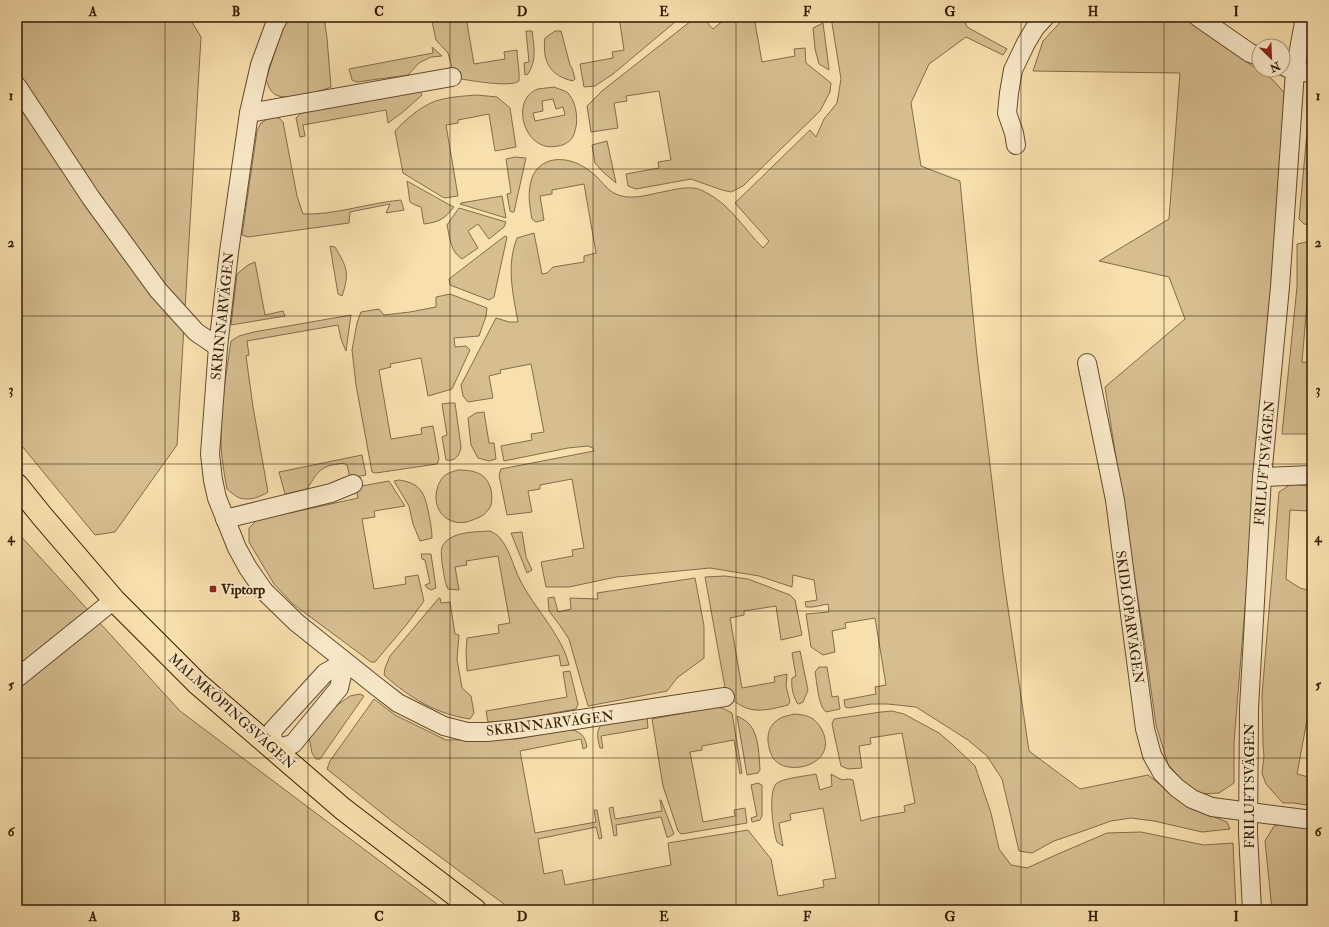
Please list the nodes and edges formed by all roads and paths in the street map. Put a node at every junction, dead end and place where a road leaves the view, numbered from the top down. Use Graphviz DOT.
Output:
graph roads {
  1 [pos="279,17"];
  2 [pos="1045,17"];
  3 [pos="1198,17"];
  4 [pos="1305,17"];
  5 [pos="1251,53"];
  6 [pos="1297,70"];
  7 [pos="452,77"];
  8 [pos="17,86"];
  9 [pos="249,112"];
  10 [pos="1016,145"];
  11 [pos="218,347"];
  12 [pos="1087,364"];
  13 [pos="1312,475"];
  14 [pos="1262,477"];
  15 [pos="353,484"];
  16 [pos="17,485"];
  17 [pos="225,519"];
  18 [pos="114,600"];
  19 [pos="346,662"];
  20 [pos="17,678"];
  21 [pos="725,697"];
  22 [pos="274,749"];
  23 [pos="1248,811"];
  24 [pos="1312,820"];
  25 [pos="475,910"];
  26 [pos="1252,910"];
  1 -- 9 [label="street, SKRINNARVÄGEN"];
  2 -- 10 [label="street"];
  3 -- 5 [label="street"];
  4 -- 6 [label="street, FRILUFTSVÄGEN"];
  6 -- 14 [label="street, FRILUFTSVÄGEN"];
  7 -- 9 [label="street"];
  8 -- 11 [label="street"];
  9 -- 11 [label="street, SKRINNARVÄGEN"];
  11 -- 17 [label="street, SKRINNARVÄGEN"];
  12 -- 23 [label="street, SKIDLÖPARVÄGEN"];
  13 -- 14 [label="street"];
  14 -- 23 [label="street, FRILUFTSVÄGEN"];
  15 -- 17 [label="street"];
  16 -- 18 [label="main road, MALMKÖPINGSVÄGEN"];
  17 -- 19 [label="street, SKRINNARVÄGEN"];
  18 -- 20 [label="street"];
  18 -- 22 [label="main road, MALMKÖPINGSVÄGEN"];
  19 -- 21 [label="street, SKRINNARVÄGEN"];
  19 -- 22 [label="street"];
  19 -- 22 [label="street"];
  22 -- 25 [label="main road, MALMKÖPINGSVÄGEN"];
  23 -- 24 [label="street, SKIDLÖPARVÄGEN"];
  23 -- 26 [label="street, FRILUFTSVÄGEN"];
}
